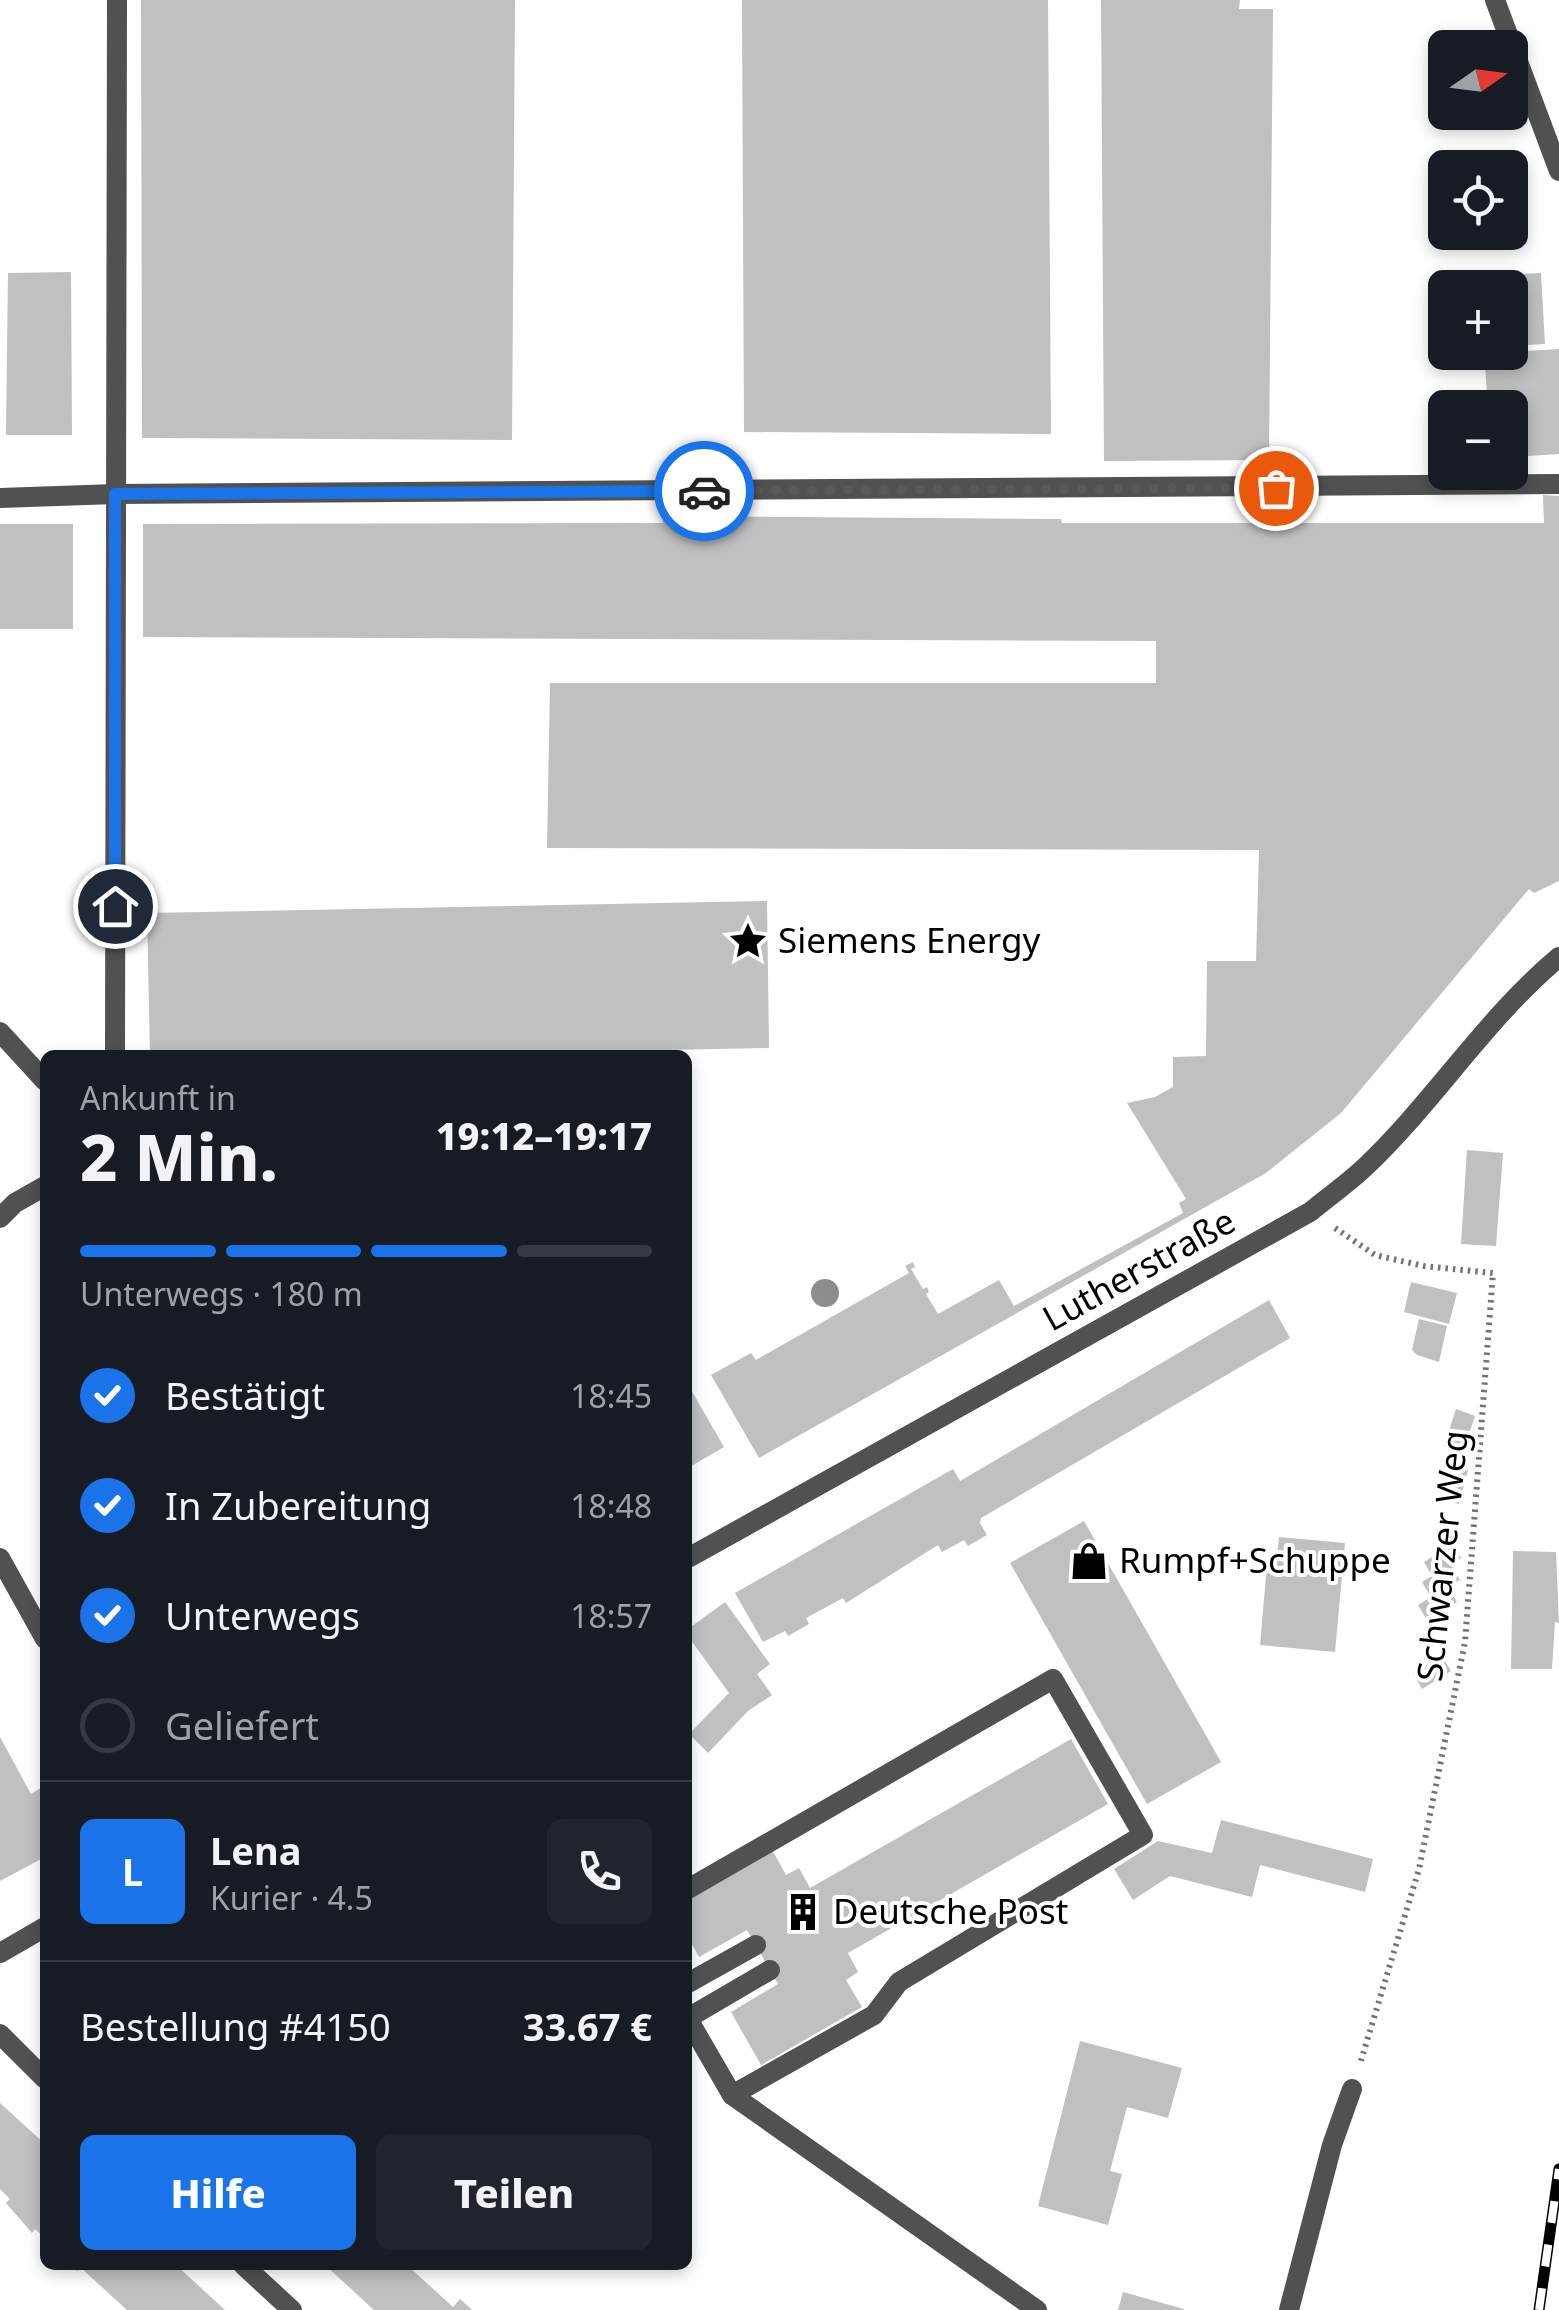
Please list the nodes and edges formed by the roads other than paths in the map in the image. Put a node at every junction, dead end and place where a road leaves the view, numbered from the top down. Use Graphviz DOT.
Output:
graph roads {
  1 [pos="117,0"];
  2 [pos="1495,0"];
  3 [pos="1559,171"];
  4 [pos="1559,484"];
  5 [pos="115,494"];
  6 [pos="0,498"];
  7 [pos="1559,957"];
  8 [pos="0,1032"];
  9 [pos="115,1050"];
  10 [pos="40,1076"];
  11 [pos="40,1189"];
  12 [pos="0,1218"];
  13 [pos="692,1556"];
  14 [pos="0,1558"];
  15 [pos="40,1630"];
  16 [pos="692,1887"];
  17 [pos="40,1930"];
  18 [pos="756,1945"];
  19 [pos="0,1953"];
  20 [pos="770,1970"];
  21 [pos="692,1982"];
  22 [pos="692,2016"];
  23 [pos="692,2025"];
  24 [pos="0,2034"];
  25 [pos="40,2073"];
  26 [pos="1352,2089"];
  27 [pos="732,2096"];
  28 [pos="248,2270"];
  29 [pos="292,2310"];
  30 [pos="1037,2310"];
  31 [pos="1289,2310"];
  1 -- 5 [label="street"];
  2 -- 3 [label="street"];
  4 -- 5 [label="street"];
  5 -- 6 [label="street"];
  5 -- 9 [label="street"];
  7 -- 13 [label="street, Lutherstraße"];
  8 -- 10 [label="street"];
  11 -- 12 [label="street"];
  14 -- 15 [label="street"];
  16 -- 27 [label="street"];
  17 -- 19 [label="street"];
  18 -- 21 [label="street"];
  20 -- 22 [label="street"];
  23 -- 27 [label="street"];
  24 -- 25 [label="street"];
  26 -- 31 [label="street"];
  27 -- 30 [label="street"];
  28 -- 29 [label="street"];
}
